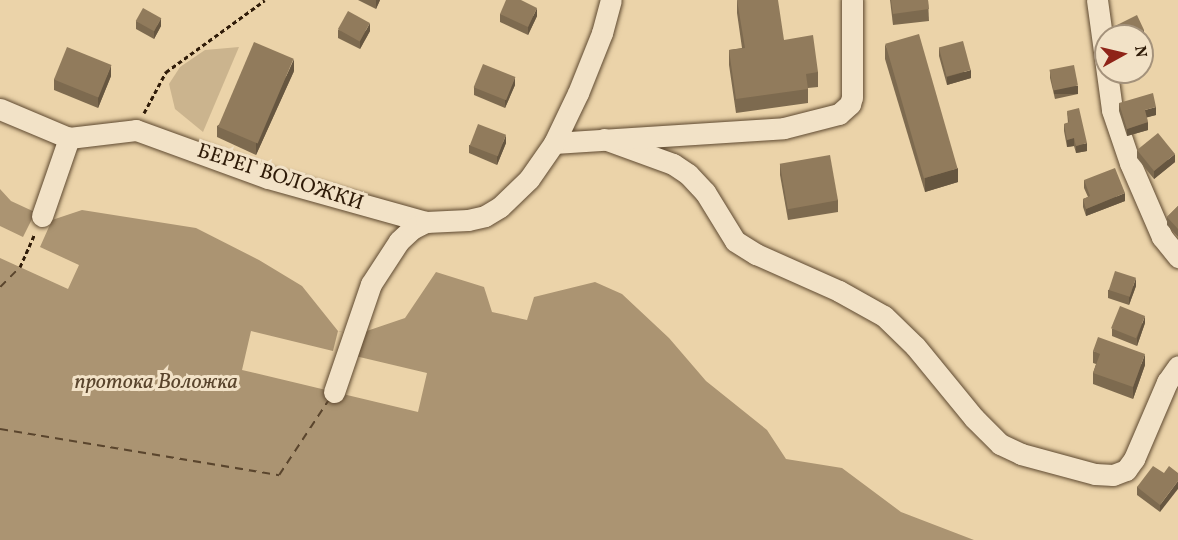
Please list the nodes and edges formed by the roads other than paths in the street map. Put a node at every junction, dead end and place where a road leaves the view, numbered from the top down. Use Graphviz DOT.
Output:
graph roads {
  1 [pos="611,0"];
  2 [pos="852,0"];
  3 [pos="1097,0"];
  4 [pos="0,109"];
  5 [pos="69,138"];
  6 [pos="604,139"];
  7 [pos="554,143"];
  8 [pos="42,216"];
  9 [pos="426,222"];
  10 [pos="1178,257"];
  11 [pos="1178,366"];
  12 [pos="334,392"];
  1 -- 7 [label="street"];
  2 -- 6 [label="street"];
  3 -- 10 [label="street"];
  4 -- 5 [label="street"];
  5 -- 8 [label="street"];
  5 -- 9 [label="street, БЕРЕГ ВОЛОЖКИ"];
  6 -- 7 [label="street"];
  6 -- 11 [label="street"];
  7 -- 9 [label="street"];
  9 -- 12 [label="street"];
}
